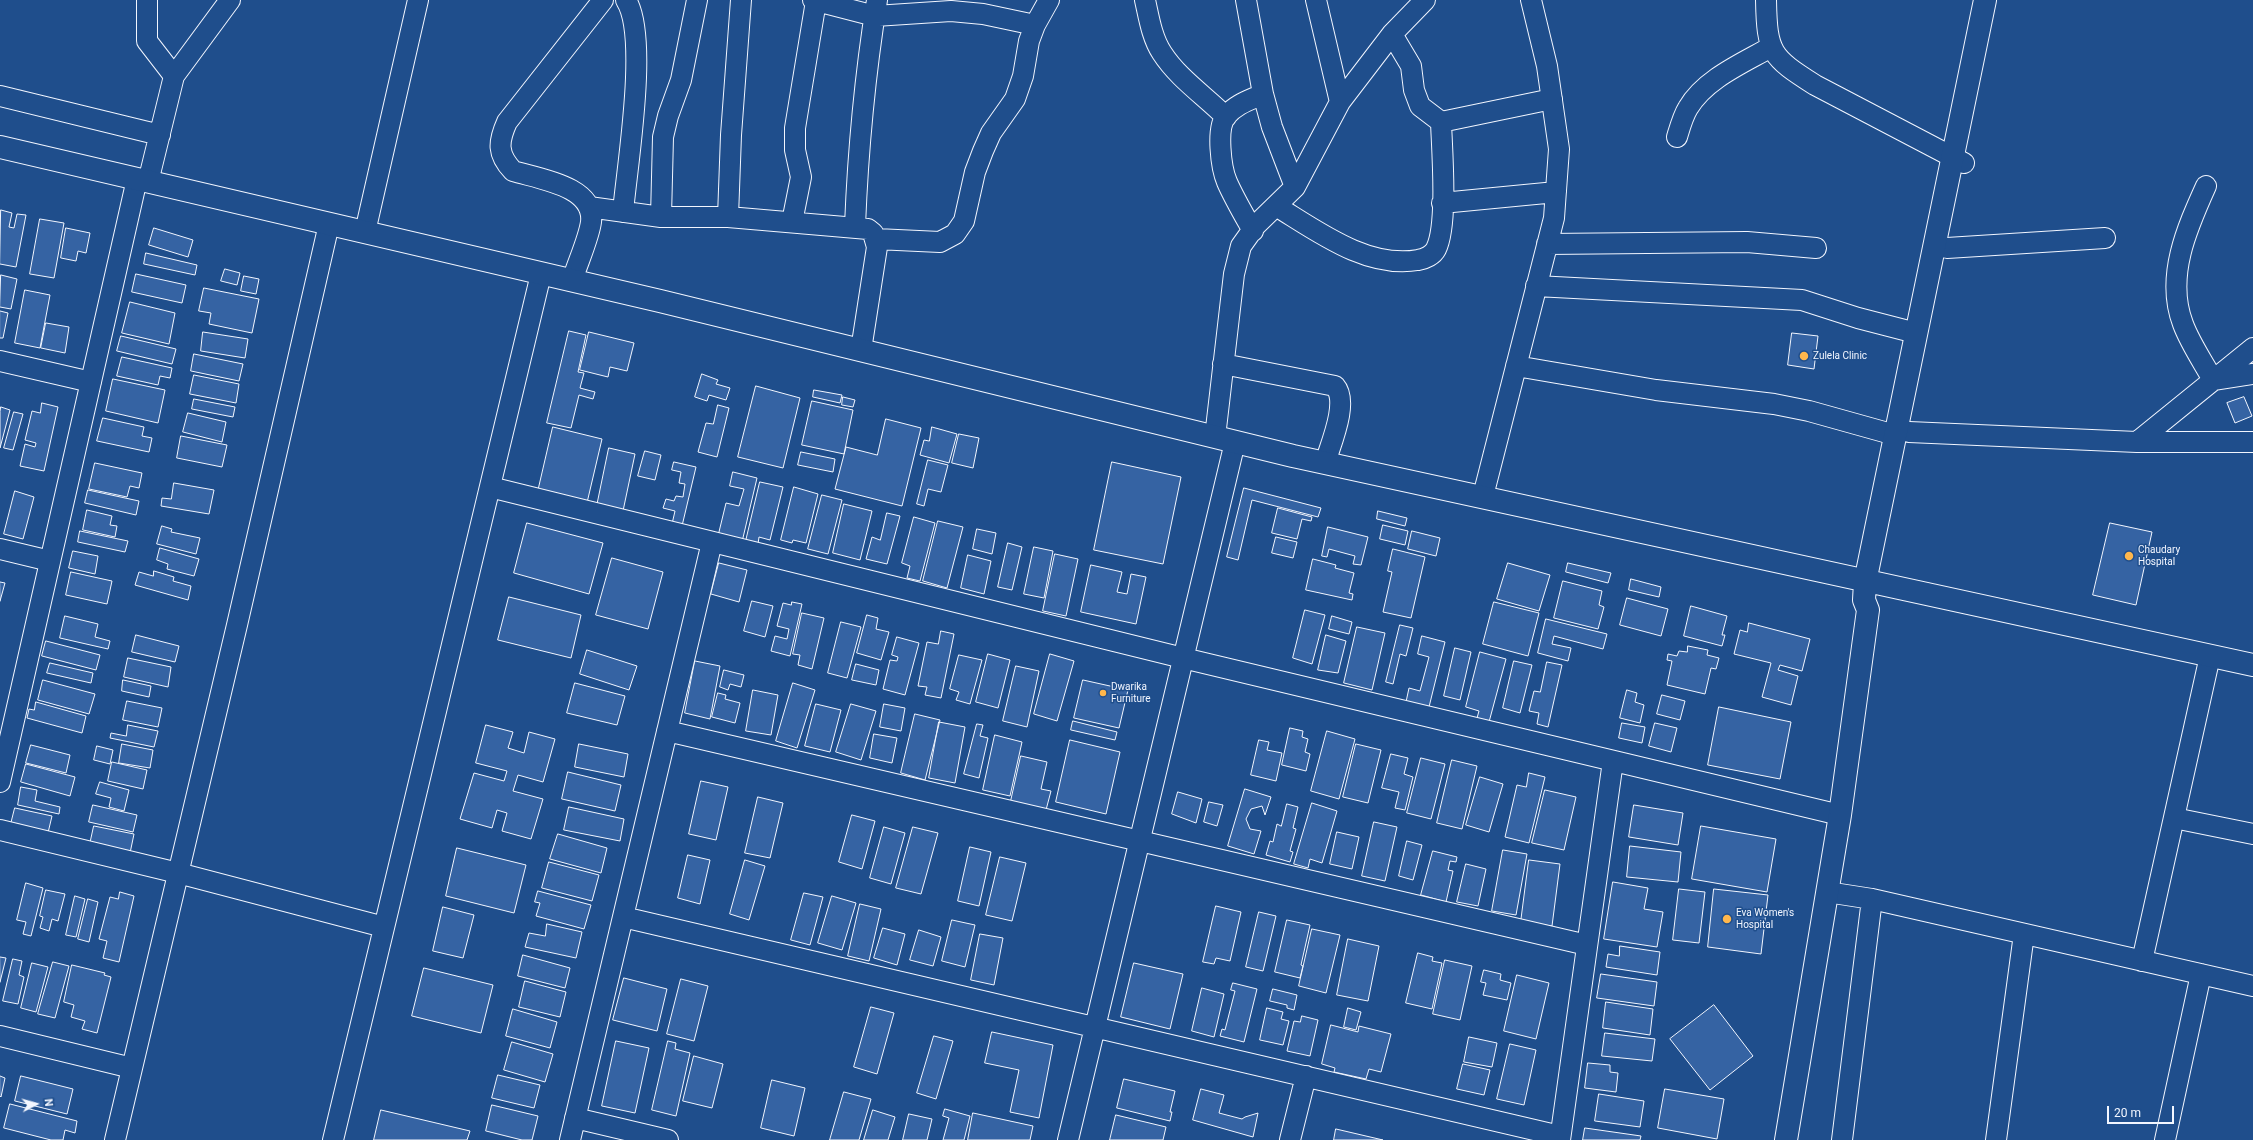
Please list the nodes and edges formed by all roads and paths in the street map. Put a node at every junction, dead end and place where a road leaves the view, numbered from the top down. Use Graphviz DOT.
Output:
graph roads {
  1 [pos="147,0"];
  2 [pos="230,0"];
  3 [pos="418,0"];
  4 [pos="603,0"];
  5 [pos="626,0"];
  6 [pos="698,0"];
  7 [pos="741,0"];
  8 [pos="1049,0"];
  9 [pos="1145,0"];
  10 [pos="1246,0"];
  11 [pos="1316,0"];
  12 [pos="1425,0"];
  13 [pos="1531,0"];
  14 [pos="1766,0"];
  15 [pos="1985,0"];
  16 [pos="1998,0"];
  17 [pos="814,1"];
  18 [pos="963,6"];
  19 [pos="876,8"];
  20 [pos="1035,25"];
  21 [pos="1392,34"];
  22 [pos="1771,46"];
  23 [pos="174,76"];
  24 [pos="1263,94"];
  25 [pos="0,96"];
  26 [pos="1552,99"];
  27 [pos="1340,102"];
  28 [pos="1226,117"];
  29 [pos="1441,122"];
  30 [pos="160,135"];
  31 [pos="1677,136"];
  32 [pos="0,147"];
  33 [pos="1958,160"];
  34 [pos="143,181"];
  35 [pos="2206,186"];
  36 [pos="1295,187"];
  37 [pos="1556,192"];
  38 [pos="1442,203"];
  39 [pos="1276,206"];
  40 [pos="589,207"];
  41 [pos="623,212"];
  42 [pos="661,217"];
  43 [pos="728,217"];
  44 [pos="792,222"];
  45 [pos="329,224"];
  46 [pos="855,226"];
  47 [pos="1252,231"];
  48 [pos="365,232"];
  49 [pos="2105,238"];
  50 [pos="876,239"];
  51 [pos="1547,244"];
  52 [pos="1816,248"];
  53 [pos="1947,248"];
  54 [pos="541,274"];
  55 [pos="572,281"];
  56 [pos="1536,286"];
  57 [pos="1916,333"];
  58 [pos="2253,348"];
  59 [pos="861,350"];
  60 [pos="0,361"];
  61 [pos="1223,364"];
  62 [pos="1516,366"];
  63 [pos="2253,374"];
  64 [pos="2213,380"];
  65 [pos="91,382"];
  66 [pos="1902,434"];
  67 [pos="1225,439"];
  68 [pos="2137,442"];
  69 [pos="2253,442"];
  70 [pos="1325,463"];
  71 [pos="490,487"];
  72 [pos="1483,496"];
  73 [pos="712,542"];
  74 [pos="0,549"];
  75 [pos="50,561"];
  76 [pos="1871,583"];
  77 [pos="2210,656"];
  78 [pos="1183,658"];
  79 [pos="2253,666"];
  80 [pos="667,731"];
  81 [pos="1613,761"];
  82 [pos="0,782"];
  83 [pos="1840,814"];
  84 [pos="2174,818"];
  85 [pos="0,830"];
  86 [pos="2253,834"];
  87 [pos="1140,841"];
  88 [pos="178,873"];
  89 [pos="1827,892"];
  90 [pos="1872,899"];
  91 [pos="622,918"];
  92 [pos="384,927"];
  93 [pos="2024,934"];
  94 [pos="1587,946"];
  95 [pos="2142,961"];
  96 [pos="2201,974"];
  97 [pos="2253,986"];
  98 [pos="1095,1027"];
  99 [pos="0,1036"];
  100 [pos="132,1068"];
  101 [pos="1306,1076"];
  102 [pos="575,1118"];
  103 [pos="1560,1138"];
  104 [pos="115,1140"];
  105 [pos="333,1140"];
  106 [pos="570,1140"];
  107 [pos="668,1140"];
  108 [pos="1068,1140"];
  109 [pos="1290,1140"];
  110 [pos="1786,1140"];
  111 [pos="1842,1140"];
  112 [pos="1996,1140"];
  113 [pos="2165,1140"];
  1 -- 23 [label="street"];
  2 -- 23 [label="street"];
  3 -- 48 [label="street"];
  4 -- 40 [label="street"];
  5 -- 41 [label="street"];
  6 -- 42 [label="street"];
  7 -- 43 [label="street"];
  8 -- 20 [label="street"];
  9 -- 28 [label="street"];
  10 -- 24 [label="street"];
  11 -- 27 [label="street"];
  12 -- 21 [label="street"];
  13 -- 26 [label="street"];
  14 -- 22 [label="street"];
  15 -- 33 [label="street"];
  16 -- 33 [label="street"];
  17 -- 19 [label="street"];
  17 -- 44 [label="street"];
  18 -- 19 [label="street"];
  18 -- 20 [label="street"];
  19 -- 46 [label="street"];
  20 -- 50 [label="street"];
  21 -- 27 [label="street"];
  21 -- 29 [label="street"];
  22 -- 31 [label="street"];
  22 -- 33 [label="street"];
  23 -- 30 [label="street"];
  24 -- 28 [label="street"];
  24 -- 36 [label="street"];
  25 -- 30 [label="street"];
  26 -- 29 [label="street"];
  26 -- 37 [label="street"];
  27 -- 36 [label="street"];
  28 -- 47 [label="street"];
  29 -- 38 [label="street"];
  30 -- 34 [label="street"];
  32 -- 34 [label="street"];
  33 -- 53 [label="street"];
  33 -- 57 [label="street"];
  34 -- 45 [label="street"];
  34 -- 65 [label="street"];
  35 -- 64 [label="street"];
  36 -- 39 [label="street"];
  37 -- 38 [label="street"];
  37 -- 51 [label="street"];
  38 -- 39 [label="street"];
  39 -- 47 [label="street"];
  40 -- 41 [label="street"];
  40 -- 55 [label="street"];
  41 -- 42 [label="street"];
  42 -- 43 [label="street"];
  43 -- 44 [label="street"];
  44 -- 46 [label="street"];
  45 -- 48 [label="street"];
  45 -- 88 [label="street"];
  46 -- 50 [label="street"];
  47 -- 61 [label="street"];
  48 -- 54 [label="street"];
  49 -- 53 [label="street"];
  50 -- 59 [label="street"];
  51 -- 52 [label="street"];
  51 -- 56 [label="street"];
  53 -- 66 [label="street"];
  54 -- 55 [label="street"];
  54 -- 71 [label="street"];
  55 -- 59 [label="street"];
  56 -- 57 [label="street"];
  56 -- 62 [label="street"];
  57 -- 66 [label="street"];
  58 -- 64 [label="street"];
  59 -- 67 [label="street"];
  60 -- 65 [label="street"];
  61 -- 67 [label="street"];
  61 -- 70 [label="street"];
  62 -- 66 [label="street"];
  62 -- 72 [label="street"];
  63 -- 64 [label="street"];
  64 -- 68 [label="street"];
  65 -- 75 [label="street"];
  66 -- 68 [label="street"];
  66 -- 76 [label="street"];
  67 -- 70 [label="street"];
  67 -- 78 [label="street"];
  68 -- 69 [label="street"];
  70 -- 72 [label="street"];
  71 -- 73 [label="street"];
  71 -- 92 [label="street"];
  72 -- 76 [label="street"];
  73 -- 78 [label="street"];
  73 -- 80 [label="street"];
  74 -- 75 [label="street"];
  75 -- 82 [label="street"];
  76 -- 77 [label="street"];
  76 -- 83 [label="street"];
  77 -- 79 [label="street"];
  77 -- 84 [label="street"];
  78 -- 81 [label="street"];
  78 -- 87 [label="street"];
  80 -- 87 [label="street"];
  80 -- 91 [label="street"];
  81 -- 83 [label="street"];
  81 -- 94 [label="street"];
  83 -- 89 [label="street"];
  84 -- 86 [label="street"];
  84 -- 95 [label="street"];
  85 -- 88 [label="street"];
  87 -- 94 [label="street"];
  87 -- 98 [label="street"];
  88 -- 92 [label="street"];
  88 -- 100 [label="street"];
  89 -- 90 [label="street"];
  89 -- 110 [label="street"];
  90 -- 93 [label="street"];
  90 -- 111 [label="street"];
  91 -- 98 [label="street"];
  91 -- 102 [label="street"];
  92 -- 105 [label="street"];
  93 -- 95 [label="street"];
  93 -- 112 [label="street"];
  94 -- 103 [label="street"];
  95 -- 96 [label="street"];
  96 -- 97 [label="street"];
  96 -- 113 [label="street"];
  98 -- 101 [label="street"];
  98 -- 108 [label="street"];
  99 -- 100 [label="street"];
  100 -- 104 [label="street"];
  101 -- 103 [label="street"];
  101 -- 109 [label="street"];
  102 -- 106 [label="street"];
  102 -- 107 [label="street"];
}
